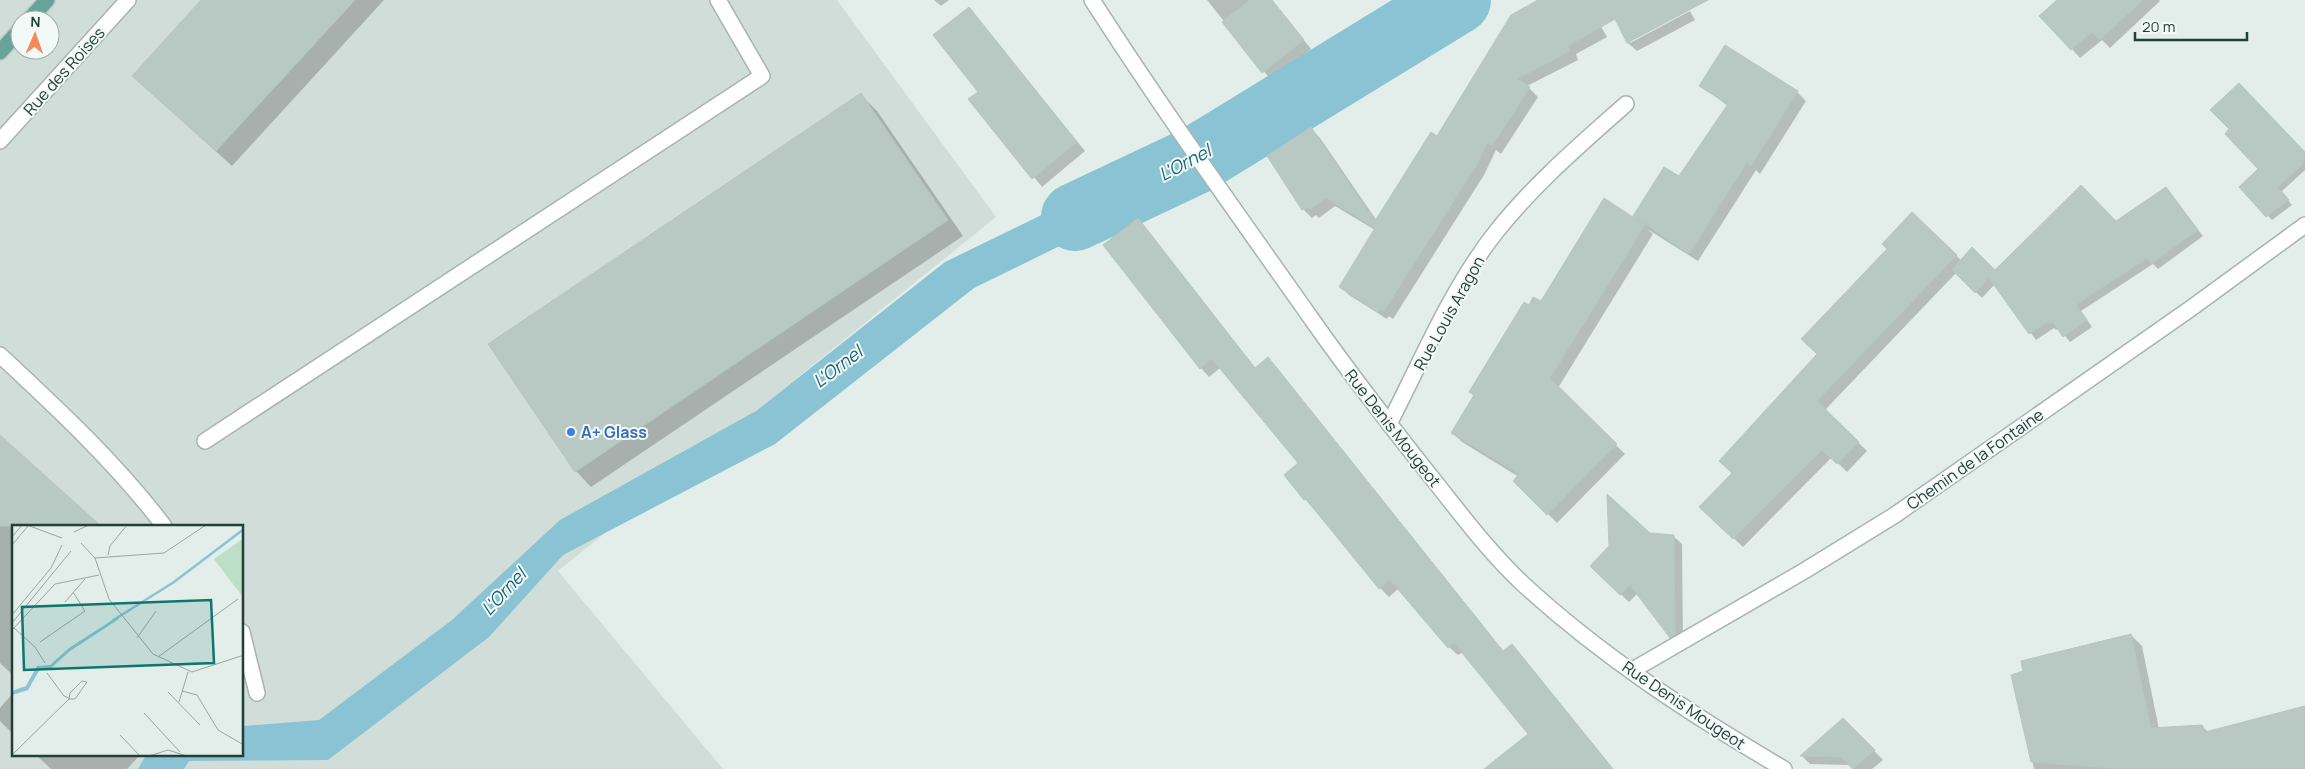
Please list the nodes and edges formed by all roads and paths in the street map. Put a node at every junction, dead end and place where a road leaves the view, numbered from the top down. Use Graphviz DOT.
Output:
graph roads {
  1 [pos="47,0"];
  2 [pos="128,0"];
  3 [pos="718,0"];
  4 [pos="1092,0"];
  5 [pos="38,10"];
  6 [pos="10,41"];
  7 [pos="0,52"];
  8 [pos="1626,104"];
  9 [pos="0,141"];
  10 [pos="2305,225"];
  11 [pos="0,355"];
  12 [pos="1388,424"];
  13 [pos="205,441"];
  14 [pos="163,525"];
  15 [pos="244,640"];
  16 [pos="1631,672"];
  17 [pos="257,693"];
  18 [pos="1784,769"];
  1 -- 5 [label="main road"];
  2 -- 9 [label="street, Rue des Roises"];
  3 -- 13 [label="street"];
  4 -- 12 [label="street, Rue Denis Mougeot"];
  6 -- 7 [label="main road"];
  8 -- 12 [label="street, Rue Louis Aragon"];
  10 -- 16 [label="street, Chemin de la Fontaine"];
  11 -- 14 [label="street"];
  12 -- 16 [label="street, Rue Denis Mougeot"];
  15 -- 17 [label="street"];
  16 -- 18 [label="street, Rue Denis Mougeot"];
}
